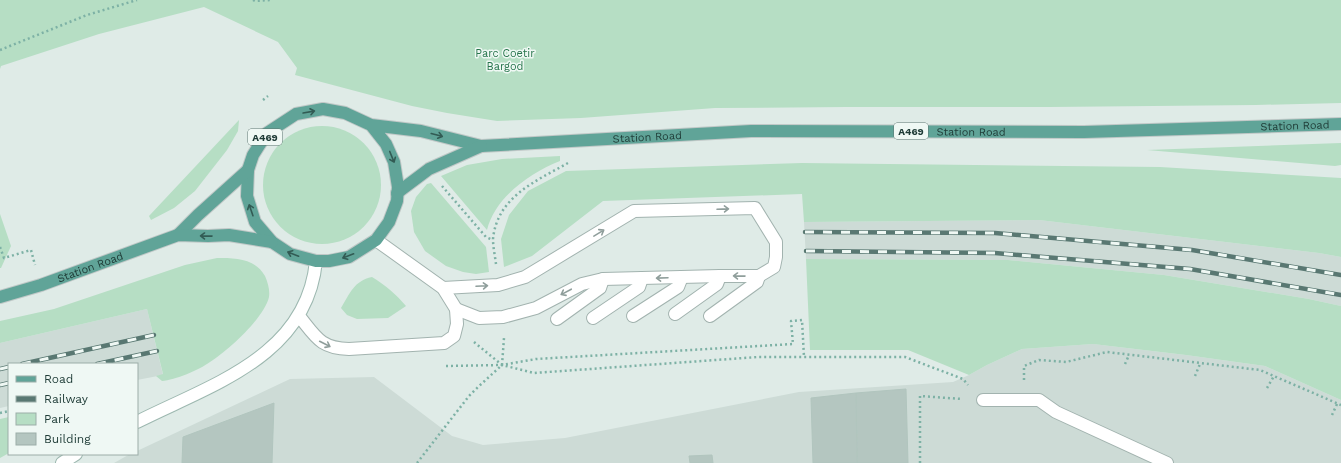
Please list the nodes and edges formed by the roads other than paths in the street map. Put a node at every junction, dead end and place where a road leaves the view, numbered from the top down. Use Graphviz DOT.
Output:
graph roads {
  1 [pos="1341,124"];
  2 [pos="371,125"];
  3 [pos="481,146"];
  4 [pos="248,170"];
  5 [pos="397,193"];
  6 [pos="178,235"];
  7 [pos="376,240"];
  8 [pos="272,242"];
  9 [pos="316,261"];
  10 [pos="720,276"];
  11 [pos="759,276"];
  12 [pos="682,277"];
  13 [pos="642,278"];
  14 [pos="603,279"];
  15 [pos="443,288"];
  16 [pos="0,297"];
  17 [pos="456,309"];
  18 [pos="675,314"];
  19 [pos="299,316"];
  20 [pos="633,316"];
  21 [pos="710,316"];
  22 [pos="593,318"];
  23 [pos="557,319"];
  24 [pos="983,400"];
  25 [pos="138,422"];
  26 [pos="74,455"];
  27 [pos="62,463"];
  28 [pos="1168,463"];
  1 -- 3 [label="main road, Station Road / A469"];
  2 -- 3 [label="main road, Station Road / A469, one-way"];
  4 -- 2 [label="main road, Station Road / A469, one-way"];
  2 -- 5 [label="main road, Station Road / A469, one-way"];
  3 -- 5 [label="main road, Station Road / A469"];
  4 -- 6 [label="main road, Station Road / A469"];
  8 -- 4 [label="main road, Station Road / A469, one-way"];
  5 -- 7 [label="main road, Station Road / A469"];
  8 -- 6 [label="main road, Station Road / A469, one-way"];
  6 -- 16 [label="main road, Station Road / A469"];
  7 -- 9 [label="main road, Station Road / A469, one-way"];
  7 -- 15 [label="street"];
  9 -- 8 [label="main road, Station Road / A469, one-way"];
  9 -- 19 [label="street"];
  11 -- 10 [label="street, one-way"];
  10 -- 12 [label="street"];
  10 -- 18 [label="street"];
  15 -- 11 [label="street, one-way"];
  11 -- 21 [label="street"];
  12 -- 13 [label="street, one-way"];
  12 -- 20 [label="street"];
  13 -- 14 [label="street"];
  13 -- 22 [label="street"];
  14 -- 17 [label="street, one-way"];
  14 -- 23 [label="street"];
  15 -- 17 [label="street"];
  19 -- 17 [label="street, one-way"];
  19 -- 25 [label="street"];
  24 -- 28 [label="street"];
  26 -- 27 [label="street"];
}
